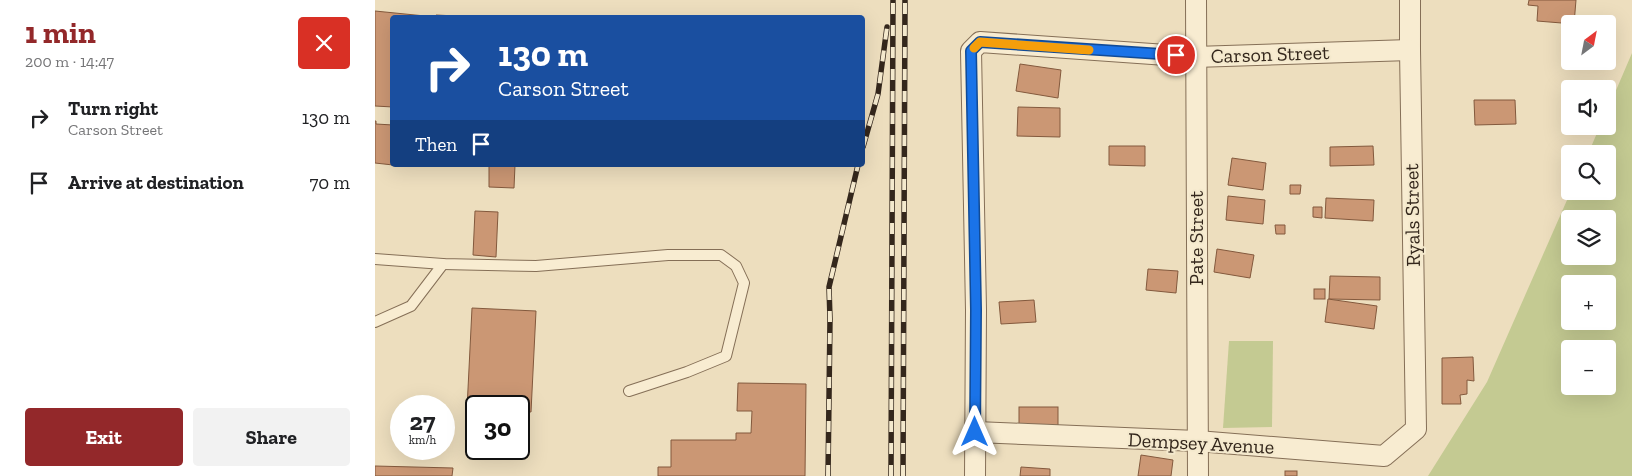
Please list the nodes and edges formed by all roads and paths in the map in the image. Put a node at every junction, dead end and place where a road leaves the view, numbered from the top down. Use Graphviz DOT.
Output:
graph roads {
  1 [pos="1196,0"];
  2 [pos="1410,0"];
  3 [pos="1409,50"];
  4 [pos="1195,56"];
  5 [pos="375,259"];
  6 [pos="443,264"];
  7 [pos="375,322"];
  8 [pos="629,391"];
  9 [pos="1416,429"];
  10 [pos="975,432"];
  11 [pos="1197,441"];
  12 [pos="975,476"];
  13 [pos="1198,476"];
  1 -- 4 [label="street, Pate Street"];
  2 -- 3 [label="street, Ryals Street"];
  3 -- 4 [label="street, Carson Street"];
  3 -- 9 [label="street, Ryals Street"];
  4 -- 10 [label="street, Carson Street"];
  4 -- 11 [label="street, Pate Street"];
  5 -- 6 [label="lane"];
  6 -- 7 [label="lane"];
  6 -- 8 [label="lane"];
  9 -- 11 [label="street, Dempsey Avenue"];
  10 -- 11 [label="street, Dempsey Avenue"];
  10 -- 12 [label="street"];
  11 -- 13 [label="street, Pate Street"];
}
